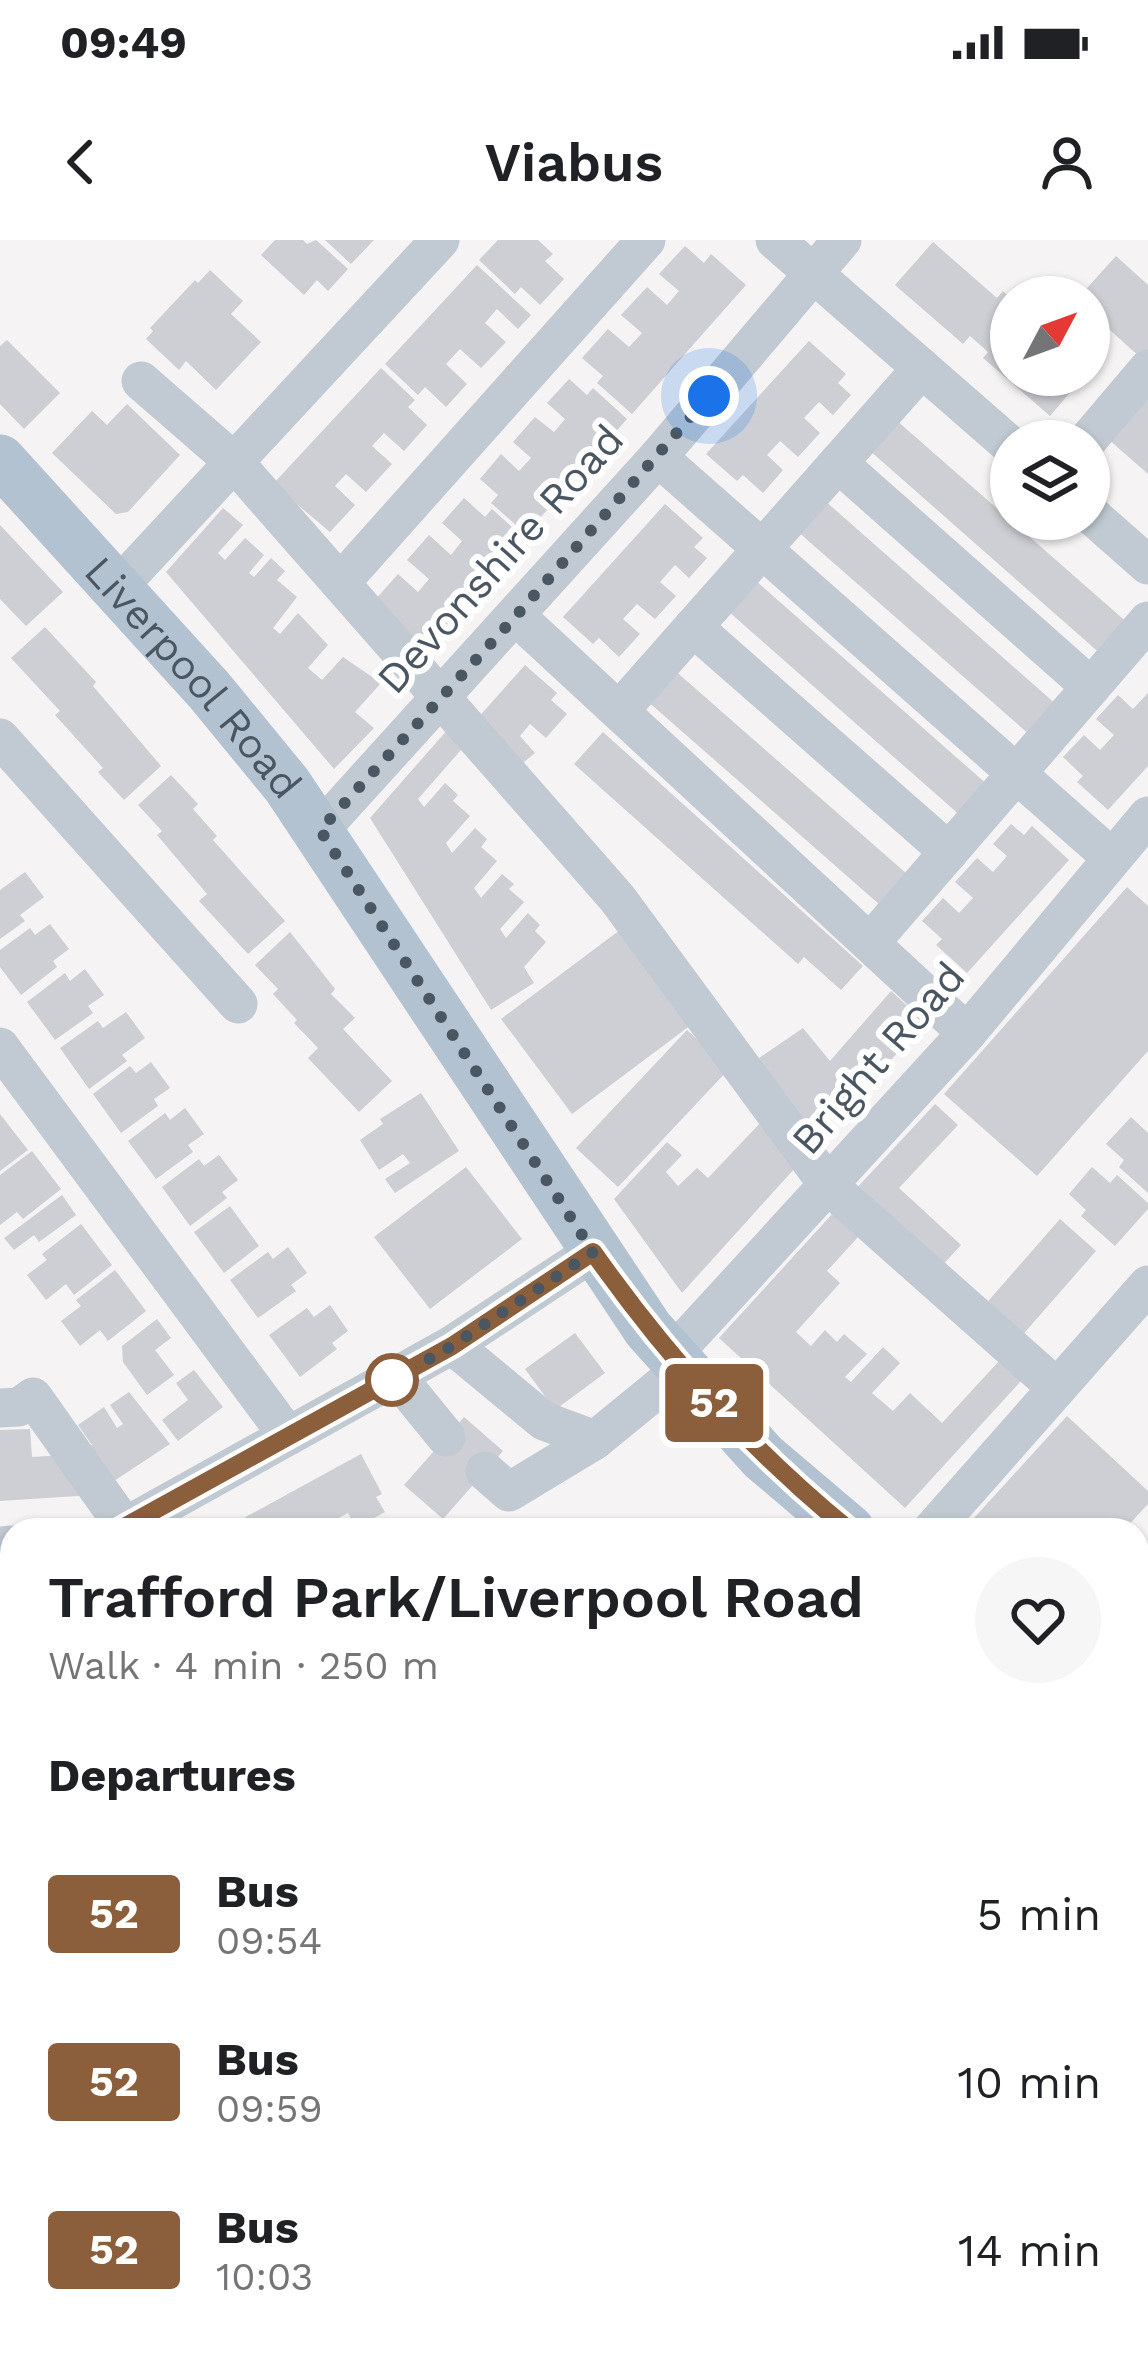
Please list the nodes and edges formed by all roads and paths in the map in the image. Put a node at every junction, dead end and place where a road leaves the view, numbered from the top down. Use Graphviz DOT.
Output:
graph roads {
  1 [pos="440,240"];
  2 [pos="646,240"];
  3 [pos="775,240"];
  4 [pos="842,240"];
  5 [pos="812,273"];
  6 [pos="922,368"];
  7 [pos="1148,369"];
  8 [pos="142,381"];
  9 [pos="1106,420"];
  10 [pos="990,428"];
  11 [pos="658,458"];
  12 [pos="0,460"];
  13 [pos="233,461"];
  14 [pos="838,463"];
  15 [pos="1110,532"];
  16 [pos="762,549"];
  17 [pos="1148,565"];
  18 [pos="341,582"];
  19 [pos="118,587"];
  20 [pos="516,616"];
  21 [pos="1148,621"];
  22 [pos="693,627"];
  23 [pos="1091,687"];
  24 [pos="442,696"];
  25 [pos="619,711"];
  26 [pos="0,738"];
  27 [pos="1017,773"];
  28 [pos="1148,816"];
  29 [pos="320,830"];
  30 [pos="949,852"];
  31 [pos="1112,857"];
  32 [pos="870,943"];
  33 [pos="238,1004"];
  34 [pos="967,1033"];
  35 [pos="0,1047"];
  36 [pos="829,1186"];
  37 [pos="593,1252"];
  38 [pos="1148,1285"];
  39 [pos="452,1346"];
  40 [pos="676,1363"];
  41 [pos="397,1377"];
  42 [pos="1057,1388"];
  43 [pos="0,1408"];
  44 [pos="288,1436"];
  45 [pos="446,1437"];
  46 [pos="595,1440"];
  47 [pos="485,1471"];
  48 [pos="115,1518"];
  49 [pos="142,1518"];
  50 [pos="835,1518"];
  51 [pos="943,1518"];
  1 -- 13 [label="street"];
  2 -- 18 [label="street"];
  3 -- 5 [label="street"];
  4 -- 5 [label="street, Devonshire Road"];
  5 -- 6 [label="street"];
  5 -- 11 [label="street, Devonshire Road"];
  6 -- 10 [label="street"];
  6 -- 14 [label="street"];
  7 -- 9 [label="street"];
  8 -- 13 [label="street"];
  11 -- 16 [label="street"];
  11 -- 20 [label="street, Devonshire Road"];
  12 -- 19 [label="main road, Liverpool Road"];
  13 -- 18 [label="street"];
  13 -- 19 [label="street"];
  14 -- 16 [label="street"];
  14 -- 23 [label="street"];
  15 -- 17 [label="street"];
  16 -- 22 [label="street"];
  16 -- 27 [label="street"];
  18 -- 24 [label="street"];
  19 -- 29 [label="main road, Liverpool Road"];
  20 -- 24 [label="street, Devonshire Road"];
  20 -- 25 [label="street"];
  21 -- 23 [label="street"];
  22 -- 25 [label="street"];
  22 -- 30 [label="street"];
  23 -- 27 [label="street"];
  24 -- 29 [label="street, Devonshire Road"];
  24 -- 36 [label="street"];
  25 -- 32 [label="street"];
  26 -- 33 [label="street"];
  27 -- 30 [label="street"];
  27 -- 31 [label="street"];
  28 -- 31 [label="street, Bright Road"];
  29 -- 37 [label="main road, Liverpool Road"];
  30 -- 32 [label="street"];
  31 -- 34 [label="street, Bright Road"];
  32 -- 34 [label="street"];
  34 -- 36 [label="street, Bright Road"];
  35 -- 44 [label="street"];
  36 -- 40 [label="street, Bright Road"];
  36 -- 42 [label="street"];
  37 -- 39 [label="street"];
  37 -- 40 [label="main road, Liverpool Road"];
  38 -- 42 [label="street"];
  39 -- 41 [label="street"];
  39 -- 46 [label="street"];
  40 -- 46 [label="street, Bright Road"];
  40 -- 50 [label="main road, Liverpool Road"];
  41 -- 44 [label="street"];
  41 -- 45 [label="street"];
  42 -- 51 [label="street"];
  43 -- 48 [label="street"];
  44 -- 49 [label="street"];
  46 -- 47 [label="street, Bright Road"];
}
